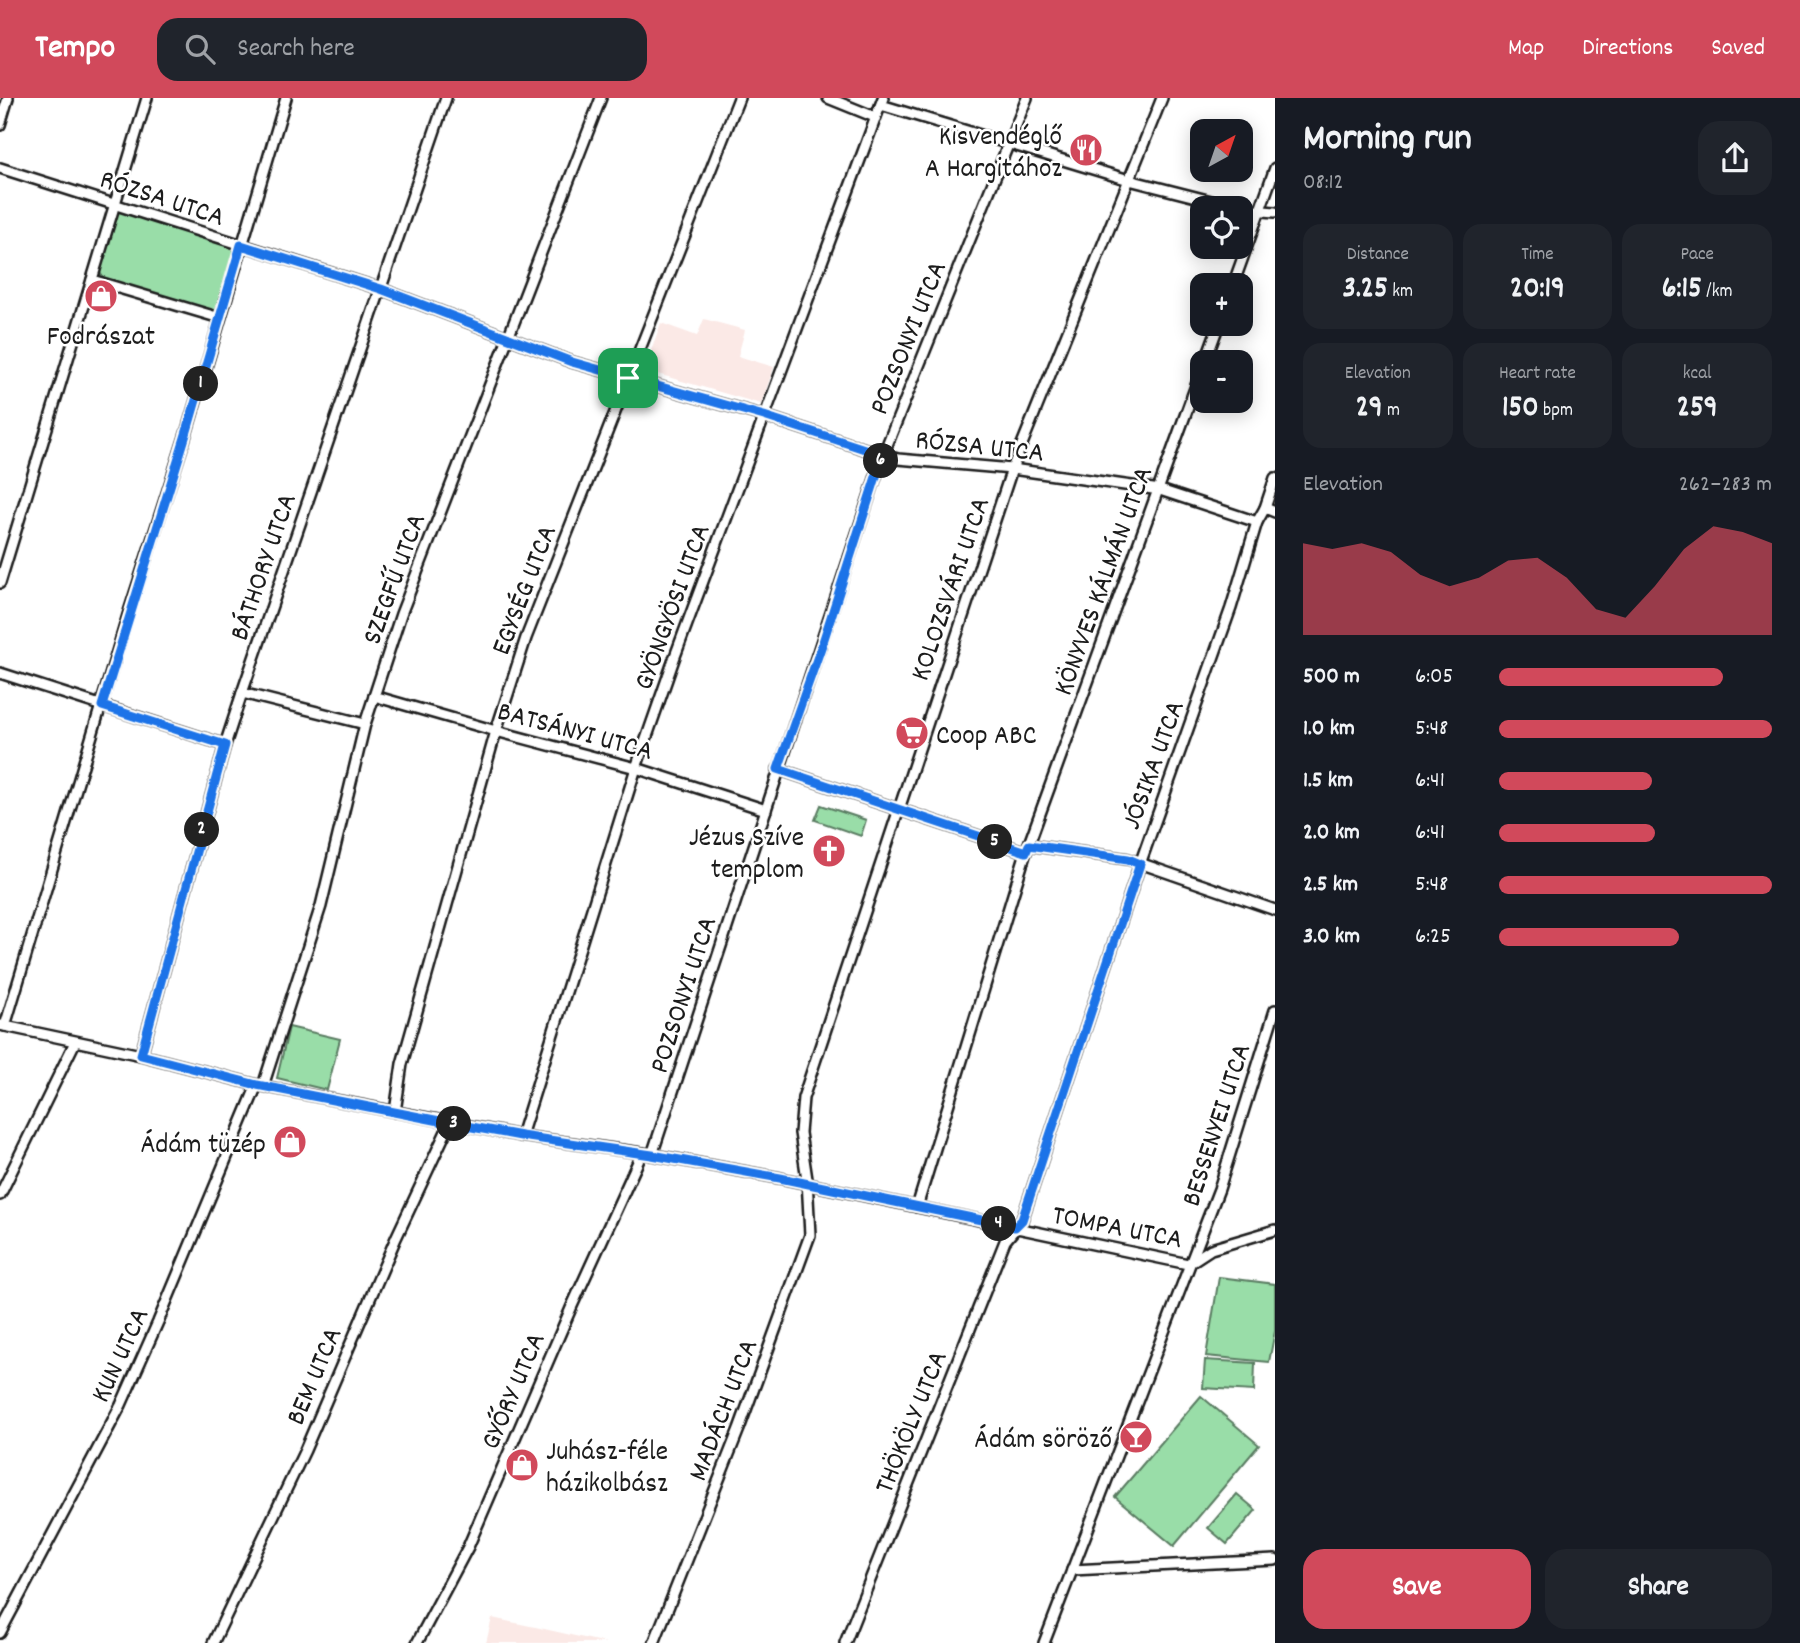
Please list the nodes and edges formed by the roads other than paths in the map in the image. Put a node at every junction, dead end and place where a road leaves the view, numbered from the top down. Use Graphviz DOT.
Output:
graph roads {
  1 [pos="8,98"];
  2 [pos="147,98"];
  3 [pos="286,98"];
  4 [pos="446,98"];
  5 [pos="601,98"];
  6 [pos="740,98"];
  7 [pos="828,98"];
  8 [pos="1027,98"];
  9 [pos="1162,98"];
  10 [pos="882,101"];
  11 [pos="876,117"];
  12 [pos="0,125"];
  13 [pos="1010,143"];
  14 [pos="0,168"];
  15 [pos="1275,168"];
  16 [pos="1129,180"];
  17 [pos="1192,196"];
  18 [pos="115,204"];
  19 [pos="1253,211"];
  20 [pos="1260,212"];
  21 [pos="1275,212"];
  22 [pos="241,245"];
  23 [pos="1237,273"];
  24 [pos="92,280"];
  25 [pos="381,289"];
  26 [pos="219,318"];
  27 [pos="509,337"];
  28 [pos="628,378"];
  29 [pos="1190,404"];
  30 [pos="764,416"];
  31 [pos="883,455"];
  32 [pos="1013,469"];
  33 [pos="1275,478"];
  34 [pos="1160,490"];
  35 [pos="1265,508"];
  36 [pos="1275,512"];
  37 [pos="1257,522"];
  38 [pos="0,583"];
  39 [pos="0,673"];
  40 [pos="242,693"];
  41 [pos="374,696"];
  42 [pos="102,706"];
  43 [pos="365,724"];
  44 [pos="496,731"];
  45 [pos="225,745"];
  46 [pos="636,768"];
  47 [pos="778,769"];
  48 [pos="898,809"];
  49 [pos="766,810"];
  50 [pos="1028,849"];
  51 [pos="1140,864"];
  52 [pos="1275,910"];
  53 [pos="1275,1010"];
  54 [pos="2,1026"];
  55 [pos="75,1042"];
  56 [pos="141,1055"];
  57 [pos="260,1085"];
  58 [pos="396,1111"];
  59 [pos="450,1123"];
  60 [pos="521,1136"];
  61 [pos="647,1154"];
  62 [pos="808,1186"];
  63 [pos="0,1195"];
  64 [pos="917,1207"];
  65 [pos="1018,1224"];
  66 [pos="1275,1230"];
  67 [pos="1188,1264"];
  68 [pos="1275,1560"];
  69 [pos="1072,1570"];
  70 [pos="0,1633"];
  71 [pos="213,1643"];
  72 [pos="417,1643"];
  73 [pos="654,1643"];
  74 [pos="845,1643"];
  75 [pos="1044,1643"];
  1 -- 12 [label="street"];
  2 -- 18 [label="street"];
  3 -- 22 [label="street"];
  4 -- 25 [label="street, BÁTHORY UTCA"];
  5 -- 27 [label="street, SZEGFŰ UTCA"];
  6 -- 28 [label="street, EGYSÉG UTCA"];
  7 -- 11 [label="street"];
  8 -- 13 [label="street, POZSONYI UTCA"];
  9 -- 16 [label="street, KOLOZSVÁRI UTCA"];
  10 -- 11 [label="street, GYÖNGYÖSI UTCA"];
  10 -- 13 [label="street"];
  11 -- 30 [label="street, GYÖNGYÖSI UTCA"];
  13 -- 16 [label="street"];
  13 -- 31 [label="street, POZSONYI UTCA"];
  14 -- 18 [label="street, RÓZSA UTCA"];
  15 -- 20 [label="street"];
  16 -- 17 [label="street"];
  16 -- 32 [label="street, KOLOZSVÁRI UTCA"];
  18 -- 22 [label="street, RÓZSA UTCA"];
  18 -- 24 [label="street"];
  19 -- 20 [label="street"];
  20 -- 21 [label="street"];
  20 -- 23 [label="street"];
  22 -- 25 [label="street, RÓZSA UTCA"];
  22 -- 26 [label="street"];
  24 -- 26 [label="street"];
  24 -- 38 [label="street"];
  25 -- 27 [label="street, RÓZSA UTCA"];
  25 -- 40 [label="street, BÁTHORY UTCA"];
  26 -- 42 [label="street"];
  27 -- 28 [label="street, RÓZSA UTCA"];
  27 -- 41 [label="street, SZEGFŰ UTCA"];
  28 -- 30 [label="street, RÓZSA UTCA"];
  28 -- 44 [label="street, EGYSÉG UTCA"];
  29 -- 34 [label="street, KÖNYVES KÁLMÁN UTCA"];
  30 -- 31 [label="street, RÓZSA UTCA"];
  30 -- 46 [label="street, GYÖNGYÖSI UTCA"];
  31 -- 32 [label="street, RÓZSA UTCA"];
  31 -- 47 [label="street, POZSONYI UTCA"];
  32 -- 34 [label="street, RÓZSA UTCA"];
  32 -- 48 [label="street, KOLOZSVÁRI UTCA"];
  33 -- 35 [label="street"];
  34 -- 37 [label="street, RÓZSA UTCA"];
  34 -- 50 [label="street, KÖNYVES KÁLMÁN UTCA"];
  35 -- 36 [label="street"];
  35 -- 37 [label="street, JÓSIKA UTCA"];
  37 -- 51 [label="street, JÓSIKA UTCA"];
  39 -- 42 [label="street"];
  40 -- 43 [label="street"];
  40 -- 45 [label="street, BÁTHORY UTCA"];
  41 -- 43 [label="street, SZEGFŰ UTCA"];
  41 -- 44 [label="street, BATSÁNYI UTCA"];
  42 -- 45 [label="street"];
  42 -- 54 [label="street"];
  43 -- 57 [label="street, SZEGFŰ UTCA"];
  44 -- 46 [label="street, BATSÁNYI UTCA"];
  44 -- 58 [label="street, EGYSÉG UTCA"];
  45 -- 56 [label="street, BÁTHORY UTCA"];
  46 -- 49 [label="street, BATSÁNYI UTCA"];
  46 -- 60 [label="street, GYÖNGYÖSI UTCA"];
  47 -- 48 [label="street"];
  47 -- 49 [label="street, POZSONYI UTCA"];
  48 -- 50 [label="street"];
  48 -- 62 [label="street, KOLOZSVÁRI UTCA"];
  49 -- 61 [label="street, POZSONYI UTCA"];
  50 -- 51 [label="street"];
  50 -- 64 [label="street, KÖNYVES KÁLMÁN UTCA"];
  51 -- 52 [label="street"];
  51 -- 65 [label="street, JÓSIKA UTCA"];
  53 -- 67 [label="street, BESSENYEI UTCA"];
  54 -- 55 [label="street, TOMPA UTCA"];
  55 -- 56 [label="street, TOMPA UTCA"];
  55 -- 63 [label="street"];
  56 -- 57 [label="street, TOMPA UTCA"];
  57 -- 58 [label="street, TOMPA UTCA"];
  57 -- 70 [label="street, KUN UTCA"];
  58 -- 59 [label="street, TOMPA UTCA"];
  59 -- 60 [label="street, TOMPA UTCA"];
  59 -- 71 [label="street, BEM UTCA"];
  60 -- 61 [label="street, TOMPA UTCA"];
  61 -- 62 [label="street, TOMPA UTCA"];
  61 -- 72 [label="street, GYŐRY UTCA"];
  62 -- 64 [label="street, TOMPA UTCA"];
  62 -- 73 [label="street, MADÁCH UTCA"];
  64 -- 65 [label="street, TOMPA UTCA"];
  65 -- 67 [label="street, TOMPA UTCA"];
  65 -- 74 [label="street, THÖKÖLY UTCA"];
  66 -- 67 [label="street, TOMPA UTCA"];
  67 -- 69 [label="street, BESSENYEI UTCA"];
  68 -- 69 [label="street"];
  69 -- 75 [label="street, BESSENYEI UTCA"];
}
